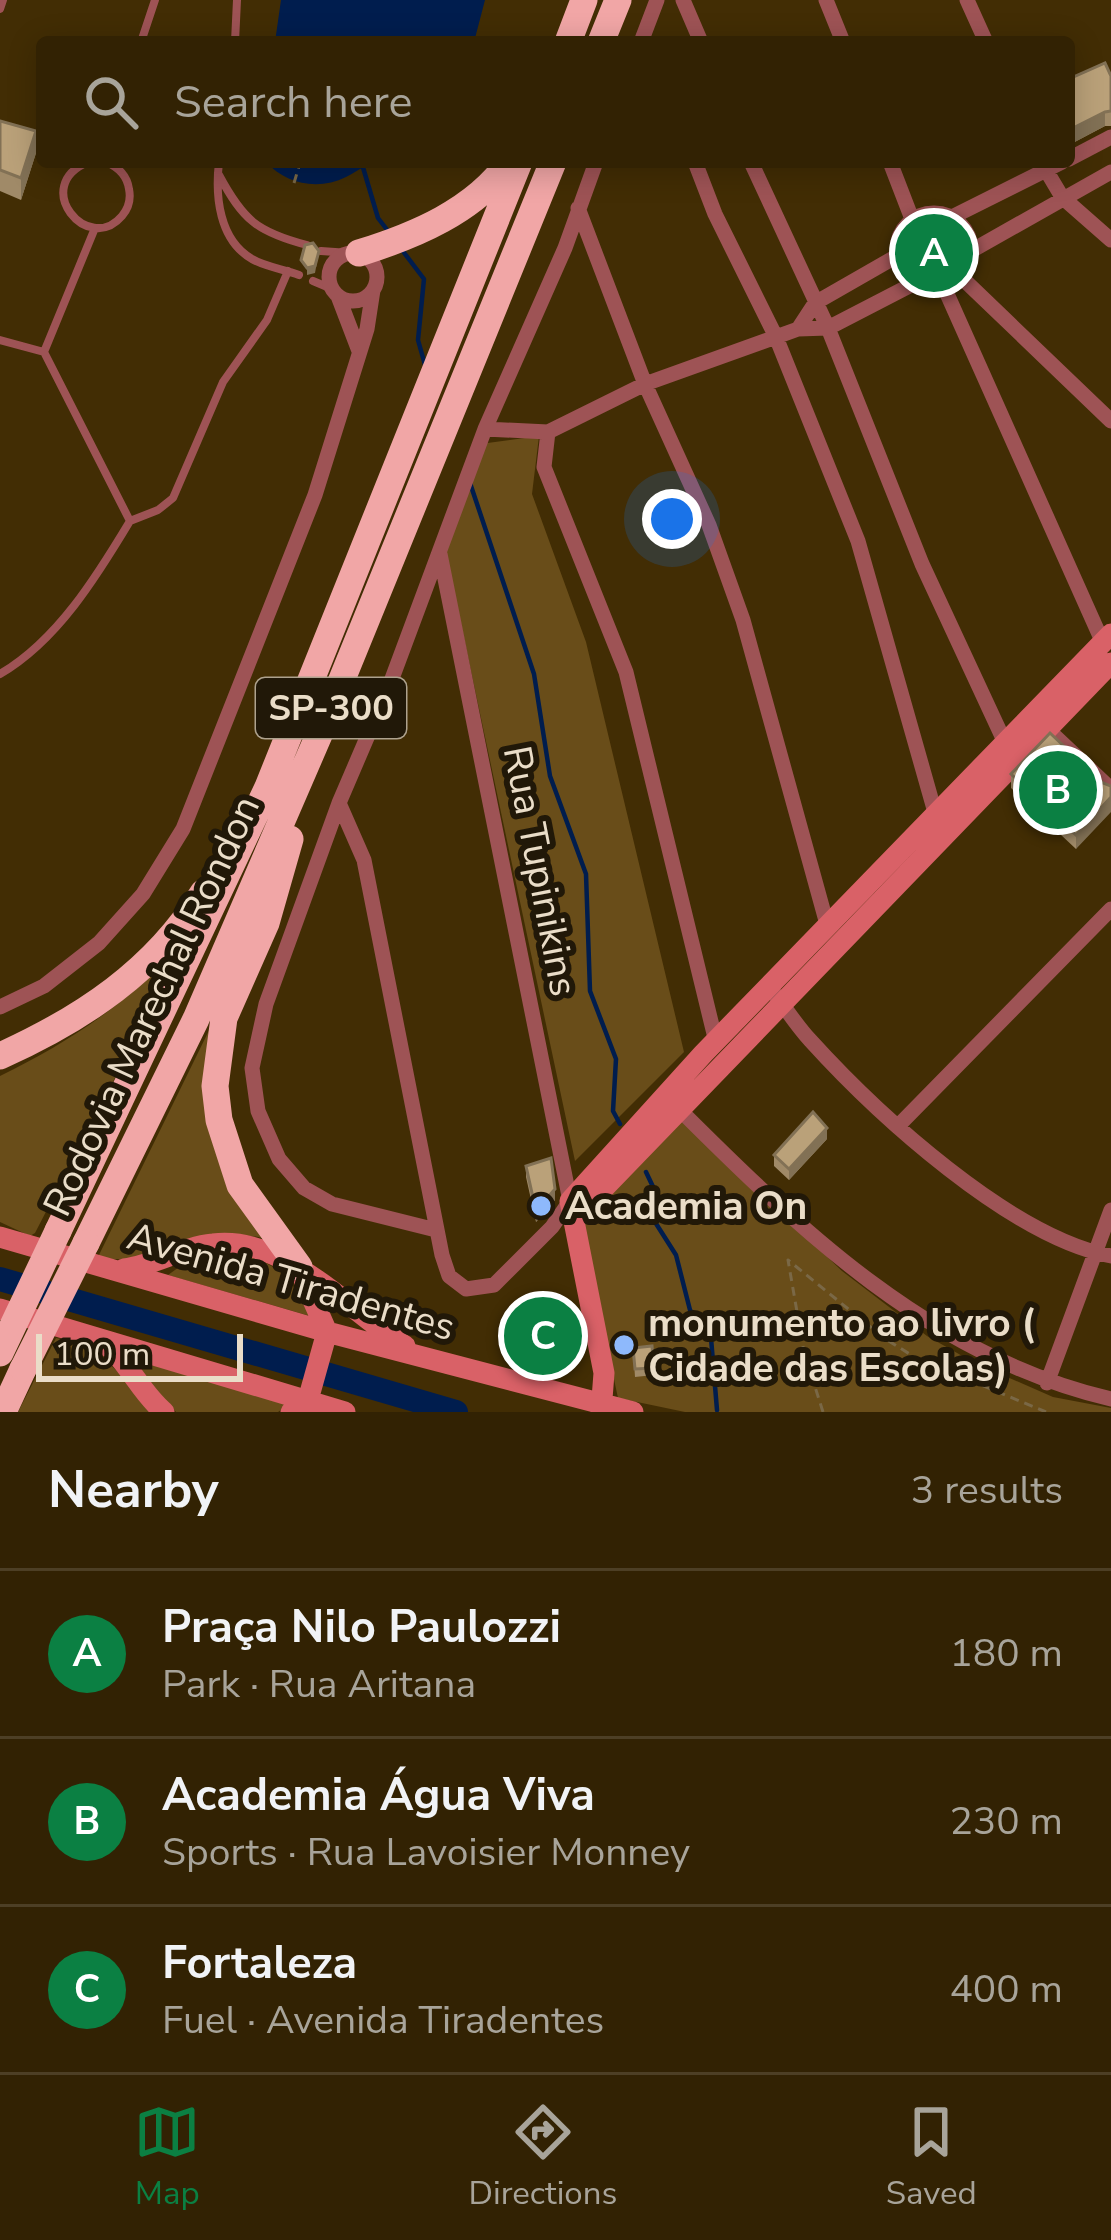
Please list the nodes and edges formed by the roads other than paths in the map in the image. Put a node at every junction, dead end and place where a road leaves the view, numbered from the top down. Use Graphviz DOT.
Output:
graph roads {
  1 [pos="3,0"];
  2 [pos="154,0"];
  3 [pos="237,0"];
  4 [pos="584,0"];
  5 [pos="618,0"];
  6 [pos="657,0"];
  7 [pos="683,0"];
  8 [pos="826,0"];
  9 [pos="967,0"];
  10 [pos="0,9"];
  11 [pos="143,36"];
  12 [pos="235,36"];
  13 [pos="570,36"];
  14 [pos="603,36"];
  15 [pos="646,36"];
  16 [pos="698,36"];
  17 [pos="841,36"];
  18 [pos="983,36"];
  19 [pos="1111,137"];
  20 [pos="1075,155"];
  21 [pos="77,168"];
  22 [pos="115,168"];
  23 [pos="219,168"];
  24 [pos="504,168"];
  25 [pos="517,168"];
  26 [pos="551,168"];
  27 [pos="594,168"];
  28 [pos="697,168"];
  29 [pos="755,168"];
  30 [pos="892,168"];
  31 [pos="1040,168"];
  32 [pos="1044,168"];
  33 [pos="1111,172"];
  34 [pos="218,174"];
  35 [pos="1062,197"];
  36 [pos="578,208"];
  37 [pos="952,218"];
  38 [pos="912,219"];
  39 [pos="95,228"];
  40 [pos="1111,240"];
  41 [pos="307,245"];
  42 [pos="321,251"];
  43 [pos="971,251"];
  44 [pos="354,253"];
  45 [pos="897,256"];
  46 [pos="288,271"];
  47 [pos="299,275"];
  48 [pos="961,277"];
  49 [pos="313,280"];
  50 [pos="915,283"];
  51 [pos="944,287"];
  52 [pos="373,290"];
  53 [pos="335,292"];
  54 [pos="815,303"];
  55 [pos="798,328"];
  56 [pos="828,328"];
  57 [pos="776,337"];
  58 [pos="0,340"];
  59 [pos="359,351"];
  60 [pos="44,352"];
  61 [pos="645,384"];
  62 [pos="1111,421"];
  63 [pos="485,429"];
  64 [pos="548,432"];
  65 [pos="130,521"];
  66 [pos="440,554"];
  67 [pos="1108,647"];
  68 [pos="0,674"];
  69 [pos="325,721"];
  70 [pos="1040,723"];
  71 [pos="1011,753"];
  72 [pos="268,787"];
  73 [pos="1111,789"];
  74 [pos="339,803"];
  75 [pos="936,817"];
  76 [pos="1111,909"];
  77 [pos="828,928"];
  78 [pos="777,997"];
  79 [pos="0,1007"];
  80 [pos="716,1042"];
  81 [pos="0,1056"];
  82 [pos="672,1102"];
  83 [pos="899,1125"];
  84 [pos="1111,1210"];
  85 [pos="565,1216"];
  86 [pos="436,1230"];
  87 [pos="2,1237"];
  88 [pos="1104,1255"];
  89 [pos="299,1267"];
  90 [pos="106,1268"];
  91 [pos="0,1309"];
  92 [pos="88,1334"];
  93 [pos="326,1334"];
  94 [pos="423,1357"];
  95 [pos="11,1361"];
  96 [pos="1046,1383"];
  97 [pos="1111,1399"];
  98 [pos="303,1401"];
  99 [pos="601,1410"];
  100 [pos="3,1412"];
  101 [pos="164,1412"];
  102 [pos="345,1412"];
  103 [pos="633,1412"];
  1 -- 10 [label="lane"];
  2 -- 11 [label="lane"];
  3 -- 12 [label="lane"];
  4 -- 13 [label="highway"];
  5 -- 14 [label="highway"];
  6 -- 15 [label="street"];
  7 -- 16 [label="street"];
  8 -- 17 [label="street"];
  9 -- 18 [label="street"];
  19 -- 20 [label="street"];
  21 -- 39 [label="lane"];
  22 -- 39 [label="lane"];
  23 -- 34 [label="lane"];
  24 -- 44 [label="highway"];
  25 -- 72 [label="highway, Rodovia Marechal Rondon / SP-300"];
  26 -- 69 [label="highway, Rodovia Marechal Rondon / SP-300"];
  27 -- 36 [label="street"];
  28 -- 57 [label="street"];
  29 -- 54 [label="street"];
  30 -- 38 [label="street"];
  31 -- 37 [label="street"];
  32 -- 35 [label="street"];
  33 -- 35 [label="street"];
  34 -- 41 [label="lane"];
  34 -- 46 [label="lane"];
  35 -- 40 [label="street"];
  35 -- 43 [label="street"];
  36 -- 61 [label="street"];
  36 -- 63 [label="street"];
  37 -- 38 [label="street"];
  37 -- 43 [label="street"];
  38 -- 45 [label="street"];
  39 -- 60 [label="lane"];
  42 -- 44 [label="lane"];
  43 -- 48 [label="street"];
  44 -- 52 [label="street"];
  44 -- 53 [label="street"];
  45 -- 50 [label="street"];
  45 -- 54 [label="street"];
  46 -- 47 [label="lane"];
  46 -- 65 [label="lane"];
  48 -- 51 [label="street"];
  48 -- 62 [label="street"];
  49 -- 53 [label="lane"];
  50 -- 51 [label="street"];
  50 -- 56 [label="street"];
  51 -- 67 [label="street"];
  52 -- 53 [label="street"];
  52 -- 59 [label="street"];
  53 -- 59 [label="street"];
  54 -- 55 [label="street"];
  54 -- 56 [label="street"];
  55 -- 56 [label="street"];
  55 -- 57 [label="street"];
  56 -- 71 [label="street"];
  57 -- 61 [label="street"];
  57 -- 75 [label="street"];
  58 -- 60 [label="lane"];
  59 -- 79 [label="street"];
  60 -- 65 [label="lane"];
  61 -- 64 [label="street"];
  61 -- 77 [label="street"];
  63 -- 64 [label="street"];
  63 -- 66 [label="street"];
  64 -- 80 [label="street"];
  65 -- 68 [label="lane"];
  66 -- 74 [label="street"];
  66 -- 85 [label="street, Rua Tupinikins"];
  67 -- 70 [label="main road"];
  69 -- 89 [label="highway"];
  69 -- 95 [label="highway, Rodovia Marechal Rondon / SP-300, bridge"];
  70 -- 71 [label="main road"];
  70 -- 73 [label="street"];
  71 -- 75 [label="main road"];
  71 -- 78 [label="main road"];
  72 -- 81 [label="highway"];
  72 -- 95 [label="highway, Rodovia Marechal Rondon / SP-300, bridge"];
  74 -- 86 [label="street"];
  74 -- 86 [label="street"];
  75 -- 77 [label="main road"];
  76 -- 83 [label="street"];
  77 -- 78 [label="main road"];
  78 -- 80 [label="main road"];
  78 -- 82 [label="main road"];
  78 -- 83 [label="street"];
  80 -- 82 [label="main road"];
  82 -- 85 [label="main road"];
  82 -- 96 [label="street"];
  83 -- 88 [label="street"];
  84 -- 88 [label="street"];
  85 -- 86 [label="street"];
  85 -- 99 [label="main road"];
  87 -- 90 [label="main road, Avenida Tiradentes"];
  88 -- 96 [label="street"];
  89 -- 90 [label="main road"];
  89 -- 93 [label="main road"];
  89 -- 94 [label="main road"];
  90 -- 93 [label="main road, Avenida Tiradentes"];
  91 -- 92 [label="main road"];
  92 -- 98 [label="main road"];
  92 -- 101 [label="main road"];
  93 -- 94 [label="main road, Avenida Tiradentes"];
  93 -- 98 [label="main road"];
  94 -- 99 [label="main road, Avenida Tiradentes"];
  95 -- 100 [label="highway, Rodovia Marechal Rondon / SP-300"];
  96 -- 97 [label="street"];
  98 -- 102 [label="main road"];
  99 -- 103 [label="main road, Avenida Tiradentes"];
}
